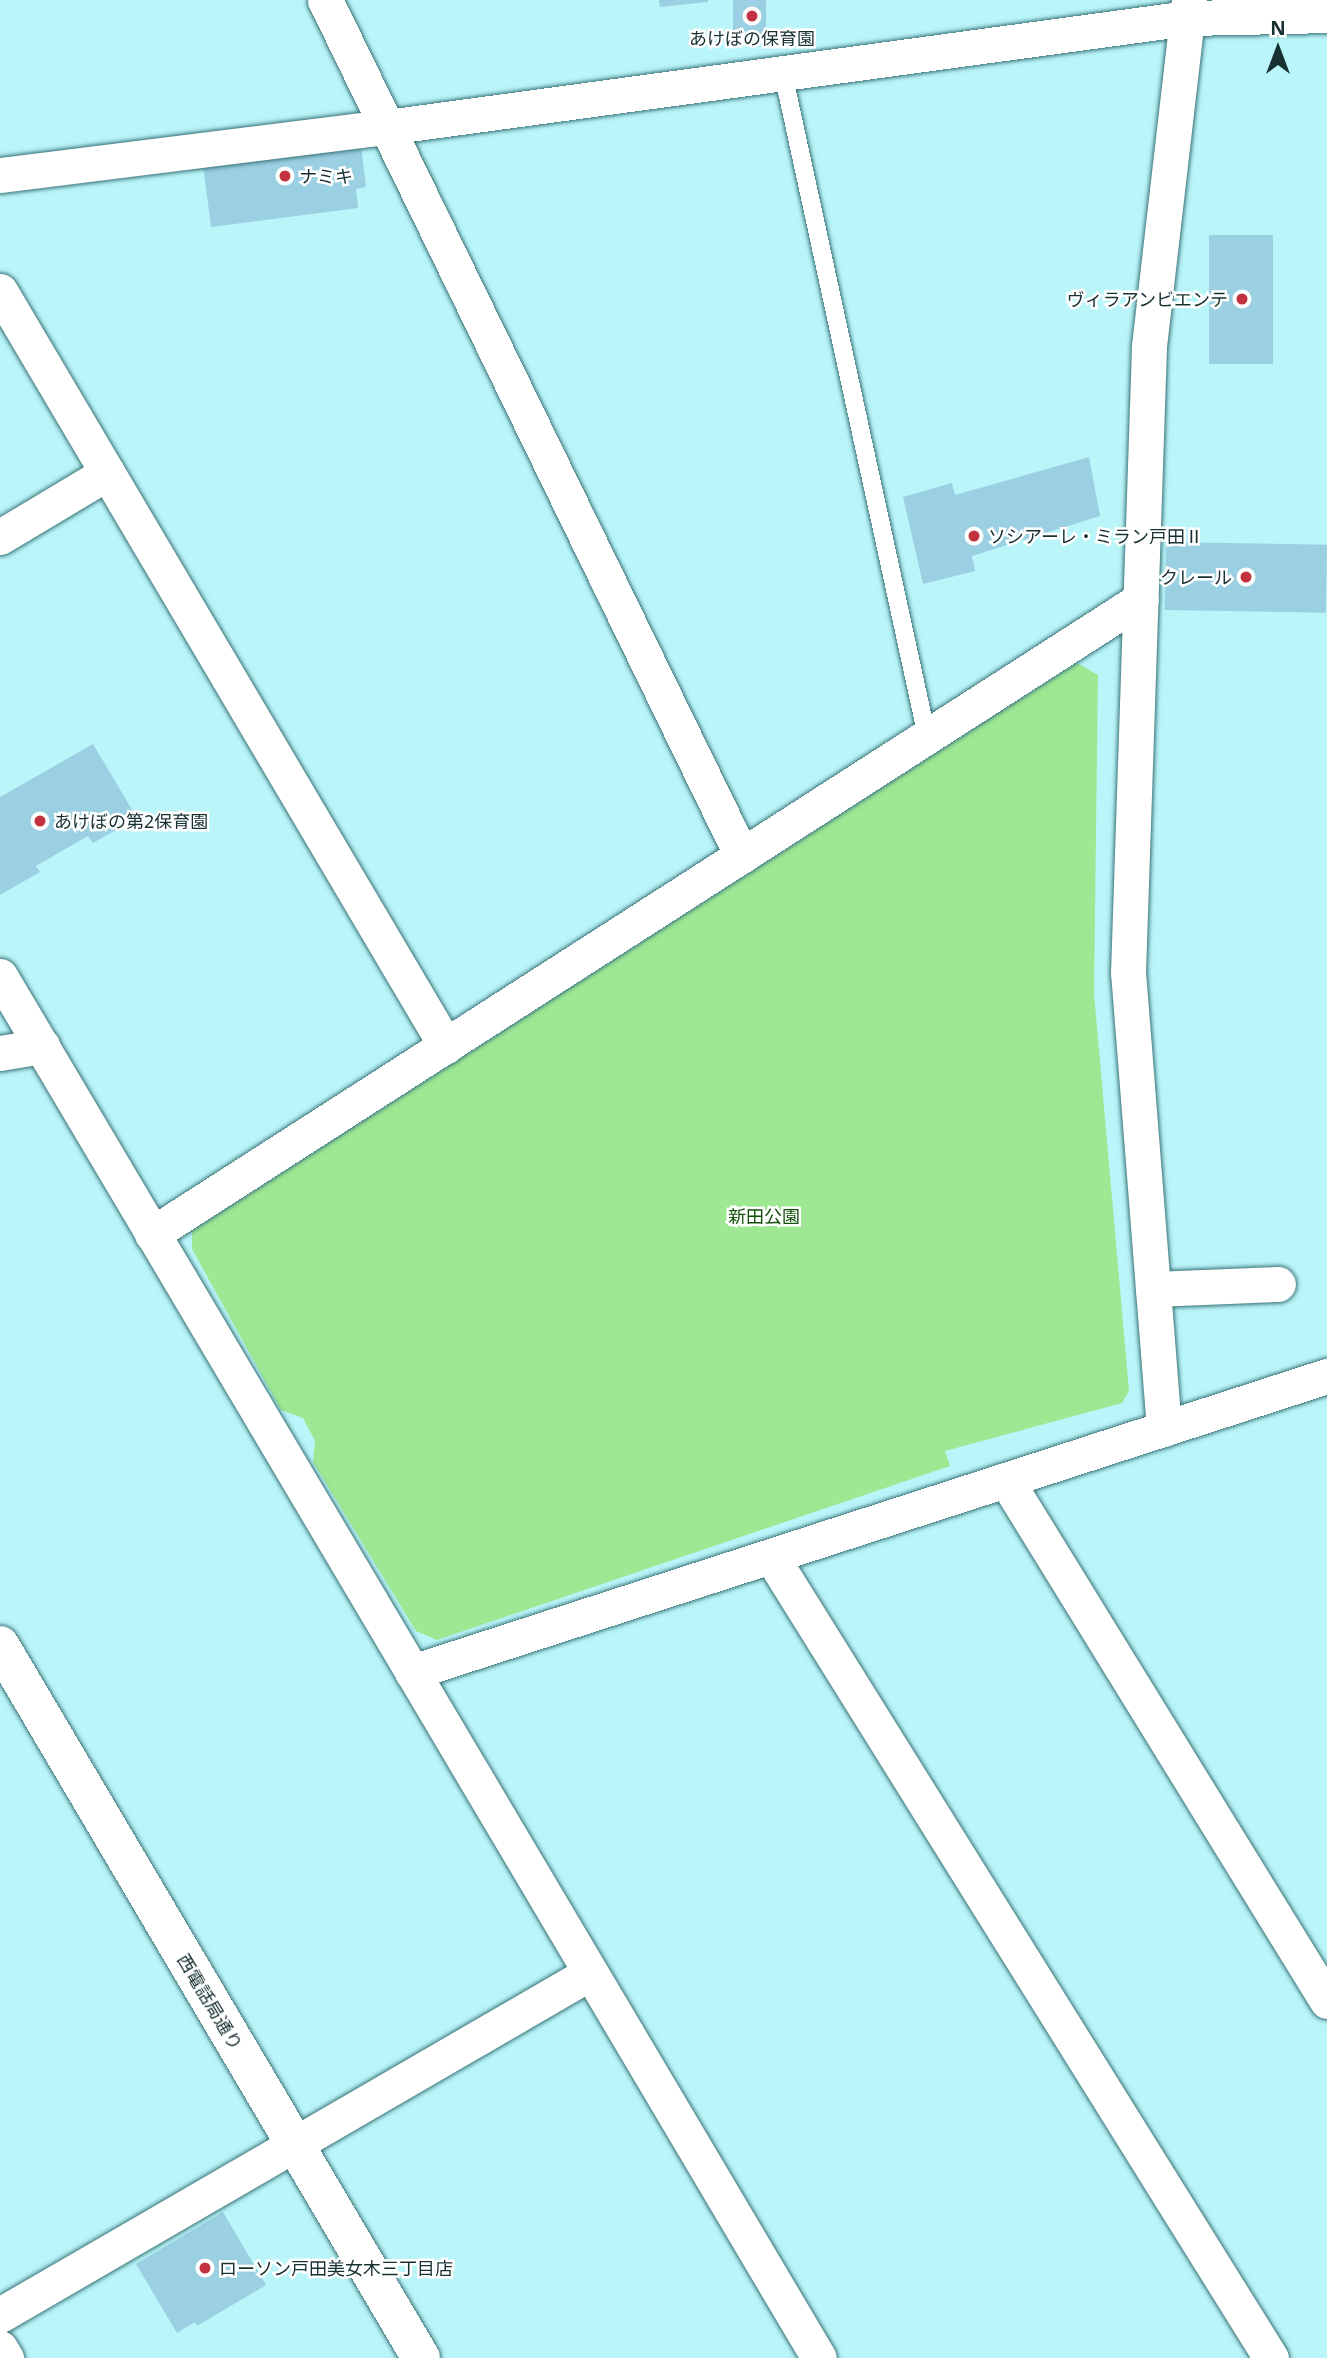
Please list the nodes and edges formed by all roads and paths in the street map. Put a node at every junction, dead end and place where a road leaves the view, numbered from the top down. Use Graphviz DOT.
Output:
graph roads {
  1 [pos="325,0"];
  2 [pos="1188,9"];
  3 [pos="1327,15"];
  4 [pos="783,73"];
  5 [pos="387,127"];
  6 [pos="0,175"];
  7 [pos="0,291"];
  8 [pos="107,473"];
  9 [pos="0,537"];
  10 [pos="1140,599"];
  11 [pos="927,737"];
  12 [pos="742,856"];
  13 [pos="0,976"];
  14 [pos="41,1046"];
  15 [pos="446,1046"];
  16 [pos="0,1053"];
  17 [pos="152,1234"];
  18 [pos="1278,1284"];
  19 [pos="1153,1289"];
  20 [pos="1327,1376"];
  21 [pos="1164,1429"];
  22 [pos="1006,1479"];
  23 [pos="771,1556"];
  24 [pos="0,1645"];
  25 [pos="412,1672"];
  26 [pos="590,1973"];
  27 [pos="1327,2001"];
  28 [pos="296,2146"];
  29 [pos="0,2315"];
  30 [pos="0,2348"];
  31 [pos="6,2358"];
  32 [pos="421,2358"];
  33 [pos="819,2358"];
  34 [pos="1271,2358"];
  1 -- 5 [label="street"];
  2 -- 3 [label="street"];
  2 -- 4 [label="street"];
  2 -- 10 [label="street"];
  4 -- 5 [label="street"];
  4 -- 11 [label="lane"];
  5 -- 6 [label="street"];
  5 -- 12 [label="street"];
  7 -- 8 [label="street"];
  8 -- 9 [label="street"];
  8 -- 15 [label="street"];
  10 -- 11 [label="street"];
  10 -- 19 [label="street"];
  11 -- 12 [label="street"];
  12 -- 15 [label="street"];
  13 -- 14 [label="street"];
  14 -- 16 [label="street"];
  14 -- 17 [label="street"];
  15 -- 17 [label="street"];
  17 -- 25 [label="street"];
  18 -- 19 [label="street"];
  19 -- 21 [label="street"];
  20 -- 21 [label="street"];
  21 -- 22 [label="street"];
  22 -- 23 [label="street"];
  22 -- 27 [label="street"];
  23 -- 25 [label="street"];
  23 -- 34 [label="street"];
  24 -- 28 [label="street, 西電話局通り"];
  25 -- 26 [label="street"];
  26 -- 28 [label="street"];
  26 -- 33 [label="street"];
  28 -- 29 [label="street"];
  28 -- 32 [label="street, 西電話局通り"];
  30 -- 31 [label="street"];
}
